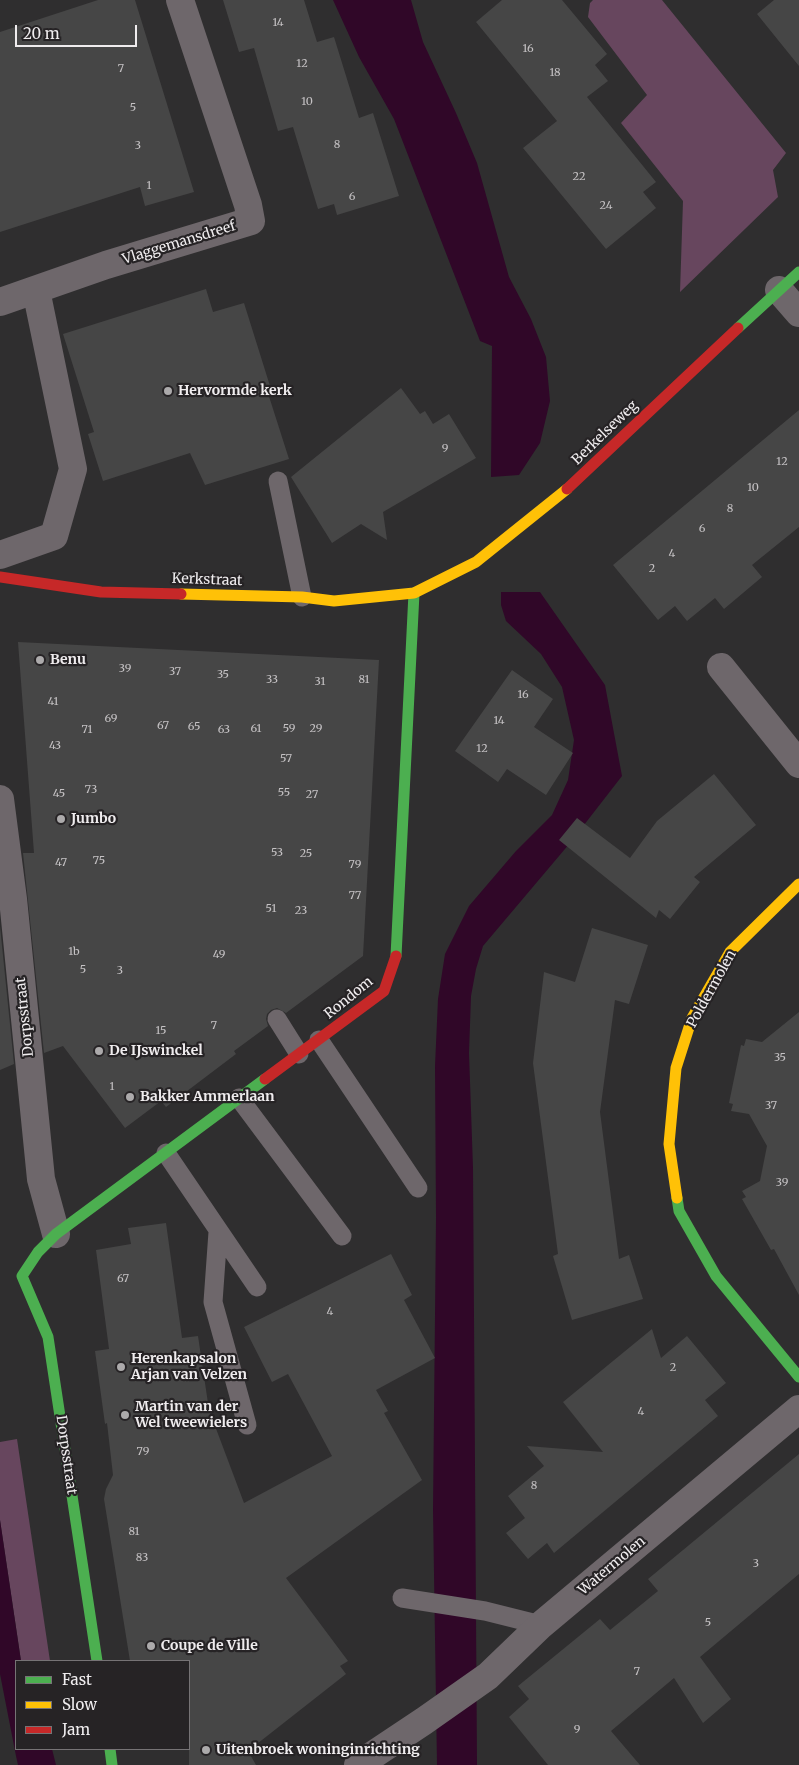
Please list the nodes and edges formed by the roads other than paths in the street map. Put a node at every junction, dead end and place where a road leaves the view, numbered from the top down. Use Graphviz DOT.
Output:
graph roads {
  1 [pos="180,0"];
  2 [pos="799,272"];
  3 [pos="36,290"];
  4 [pos="779,290"];
  5 [pos="0,302"];
  6 [pos="799,313"];
  7 [pos="278,481"];
  8 [pos="0,556"];
  9 [pos="0,577"];
  10 [pos="414,593"];
  11 [pos="302,597"];
  12 [pos="721,667"];
  13 [pos="799,764"];
  14 [pos="0,799"];
  15 [pos="799,884"];
  16 [pos="6,900"];
  17 [pos="277,1019"];
  18 [pos="319,1040"];
  19 [pos="299,1054"];
  20 [pos="240,1098"];
  21 [pos="166,1153"];
  22 [pos="418,1188"];
  23 [pos="218,1232"];
  24 [pos="56,1234"];
  25 [pos="342,1236"];
  26 [pos="22,1276"];
  27 [pos="7,1277"];
  28 [pos="257,1287"];
  29 [pos="799,1378"];
  30 [pos="799,1409"];
  31 [pos="247,1425"];
  32 [pos="402,1598"];
  33 [pos="541,1625"];
  34 [pos="96,1660"];
  35 [pos="110,1750"];
  36 [pos="112,1765"];
  37 [pos="358,1765"];
  1 -- 3 [label="street, Vlaggemansdreef"];
  2 -- 4 [label="street, Berkelseweg"];
  3 -- 5 [label="street, Vlaggemansdreef"];
  3 -- 8 [label="street"];
  4 -- 6 [label="street"];
  4 -- 10 [label="street, Berkelseweg"];
  7 -- 11 [label="lane"];
  9 -- 11 [label="street, Kerkstraat"];
  10 -- 11 [label="street, Kerkstraat"];
  10 -- 18 [label="street, Rondom"];
  12 -- 13 [label="street"];
  14 -- 16 [label="street, Dorpsstraat"];
  15 -- 29 [label="street, Poldermolen"];
  16 -- 24 [label="street, Dorpsstraat"];
  17 -- 19 [label="lane"];
  18 -- 19 [label="street, Rondom"];
  18 -- 22 [label="lane"];
  19 -- 20 [label="street, Rondom"];
  20 -- 21 [label="street, Rondom"];
  20 -- 25 [label="lane"];
  21 -- 23 [label="lane"];
  21 -- 24 [label="street, Rondom"];
  23 -- 28 [label="lane"];
  23 -- 31 [label="lane"];
  24 -- 26 [label="street, Rondom"];
  26 -- 27 [label="street"];
  26 -- 34 [label="street, Dorpsstraat"];
  30 -- 33 [label="street, Watermolen"];
  32 -- 33 [label="lane"];
  33 -- 37 [label="street, Watermolen"];
  35 -- 36 [label="street"];
}
